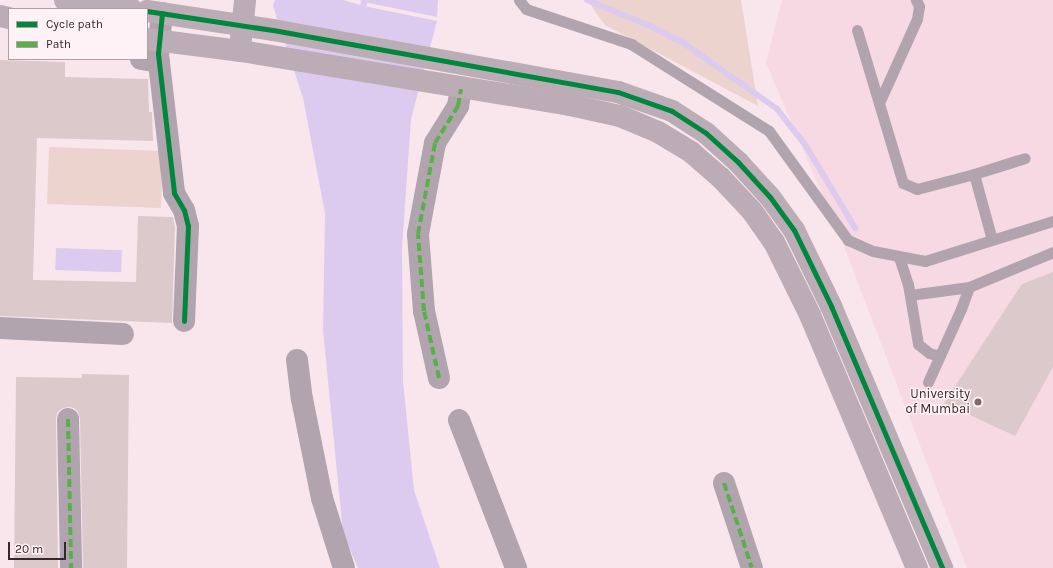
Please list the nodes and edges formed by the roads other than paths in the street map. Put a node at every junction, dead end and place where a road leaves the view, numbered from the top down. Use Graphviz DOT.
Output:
graph roads {
  1 [pos="65,0"];
  2 [pos="245,0"];
  3 [pos="519,0"];
  4 [pos="916,0"];
  5 [pos="124,8"];
  6 [pos="154,12"];
  7 [pos="242,24"];
  8 [pos="857,30"];
  9 [pos="152,50"];
  10 [pos="241,51"];
  11 [pos="459,88"];
  12 [pos="879,103"];
  13 [pos="1025,158"];
  14 [pos="974,174"];
  15 [pos="1053,221"];
  16 [pos="992,240"];
  17 [pos="1053,252"];
  18 [pos="898,257"];
  19 [pos="969,287"];
  20 [pos="910,295"];
  21 [pos="831,306"];
  22 [pos="810,315"];
  23 [pos="184,320"];
  24 [pos="0,328"];
  25 [pos="123,334"];
  26 [pos="940,356"];
  27 [pos="297,360"];
  28 [pos="439,378"];
  29 [pos="928,382"];
  30 [pos="68,419"];
  31 [pos="459,420"];
  32 [pos="724,483"];
  33 [pos="71,568"];
  34 [pos="344,568"];
  35 [pos="516,568"];
  36 [pos="752,568"];
  37 [pos="917,568"];
  38 [pos="942,568"];
  1 -- 5 [label="street"];
  2 -- 7 [label="street"];
  3 -- 18 [label="lane"];
  4 -- 12 [label="lane"];
  6 -- 7 [label="street"];
  6 -- 9 [label="street"];
  7 -- 10 [label="street"];
  7 -- 21 [label="street"];
  8 -- 12 [label="lane"];
  9 -- 10 [label="street"];
  9 -- 23 [label="street"];
  10 -- 11 [label="street"];
  11 -- 22 [label="street"];
  11 -- 28 [label="street"];
  12 -- 14 [label="lane"];
  13 -- 14 [label="lane"];
  14 -- 16 [label="lane"];
  15 -- 16 [label="lane"];
  16 -- 18 [label="lane"];
  17 -- 19 [label="lane"];
  18 -- 20 [label="lane"];
  19 -- 20 [label="lane"];
  19 -- 26 [label="lane"];
  20 -- 26 [label="lane"];
  21 -- 22 [label="street"];
  21 -- 38 [label="street"];
  22 -- 37 [label="street"];
  24 -- 25 [label="street"];
  26 -- 29 [label="lane"];
  27 -- 34 [label="street"];
  30 -- 33 [label="street"];
  31 -- 35 [label="street"];
  32 -- 36 [label="street"];
}
